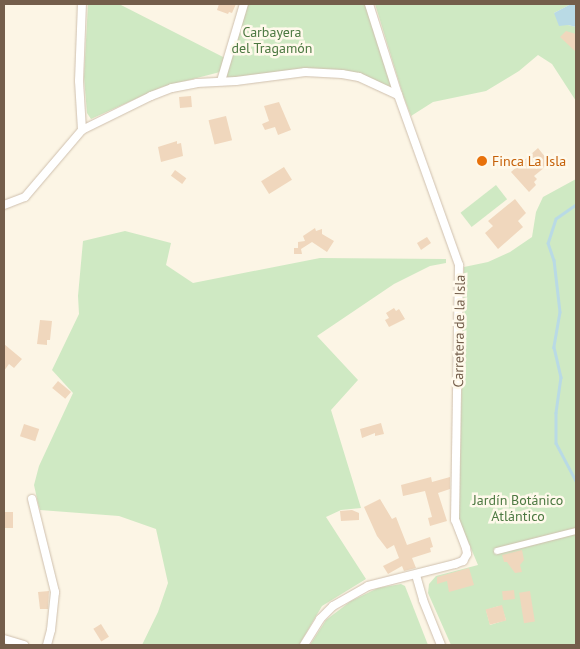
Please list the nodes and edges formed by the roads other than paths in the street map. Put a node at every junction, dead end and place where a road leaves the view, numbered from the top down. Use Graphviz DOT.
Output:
graph roads {
  1 [pos="82,4"];
  2 [pos="244,4"];
  3 [pos="369,4"];
  4 [pos="221,81"];
  5 [pos="398,95"];
  6 [pos="82,130"];
  7 [pos="4,205"];
  8 [pos="32,500"];
  9 [pos="576,531"];
  10 [pos="497,551"];
  11 [pos="416,575"];
  12 [pos="4,639"];
  13 [pos="24,645"];
  14 [pos="47,645"];
  15 [pos="304,645"];
  16 [pos="441,645"];
  1 -- 6 [label="street"];
  2 -- 4 [label="street"];
  3 -- 5 [label="street, Carretera de la Isla"];
  4 -- 5 [label="street"];
  4 -- 6 [label="street"];
  5 -- 11 [label="street, Carretera de la Isla"];
  6 -- 7 [label="street"];
  8 -- 14 [label="street"];
  9 -- 10 [label="street"];
  11 -- 15 [label="street, Carretera de la Isla"];
  11 -- 16 [label="street"];
  12 -- 13 [label="street"];
}
